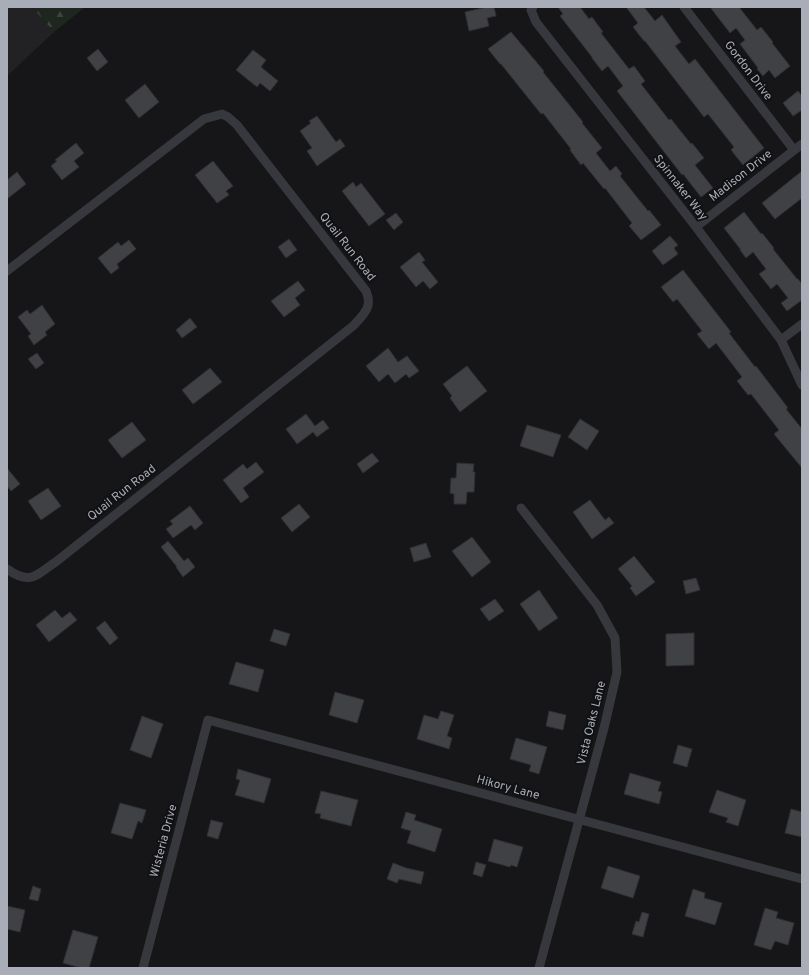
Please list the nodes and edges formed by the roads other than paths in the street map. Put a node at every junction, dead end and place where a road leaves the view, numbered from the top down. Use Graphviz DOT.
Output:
graph roads {
  1 [pos="684,7"];
  2 [pos="532,9"];
  3 [pos="802,144"];
  4 [pos="794,150"];
  5 [pos="696,227"];
  6 [pos="7,271"];
  7 [pos="802,324"];
  8 [pos="781,340"];
  9 [pos="802,385"];
  10 [pos="521,508"];
  11 [pos="7,569"];
  12 [pos="208,720"];
  13 [pos="579,820"];
  14 [pos="802,879"];
  15 [pos="143,968"];
  16 [pos="539,968"];
  1 -- 4 [label="street, Gordon Drive"];
  2 -- 5 [label="street, Spinnaker Way"];
  3 -- 4 [label="street, Madison Drive"];
  4 -- 5 [label="street, Madison Drive"];
  5 -- 8 [label="street, Spinnaker Way"];
  6 -- 11 [label="street, Quail Run Road"];
  7 -- 8 [label="street"];
  8 -- 9 [label="street, Spinnaker Way"];
  10 -- 13 [label="street, Vista Oaks Lane"];
  12 -- 13 [label="street, Hikory Lane"];
  12 -- 15 [label="street, Wisteria Drive"];
  13 -- 14 [label="street, Hikory Lane"];
  13 -- 16 [label="street, Vista Oaks Lane"];
}
